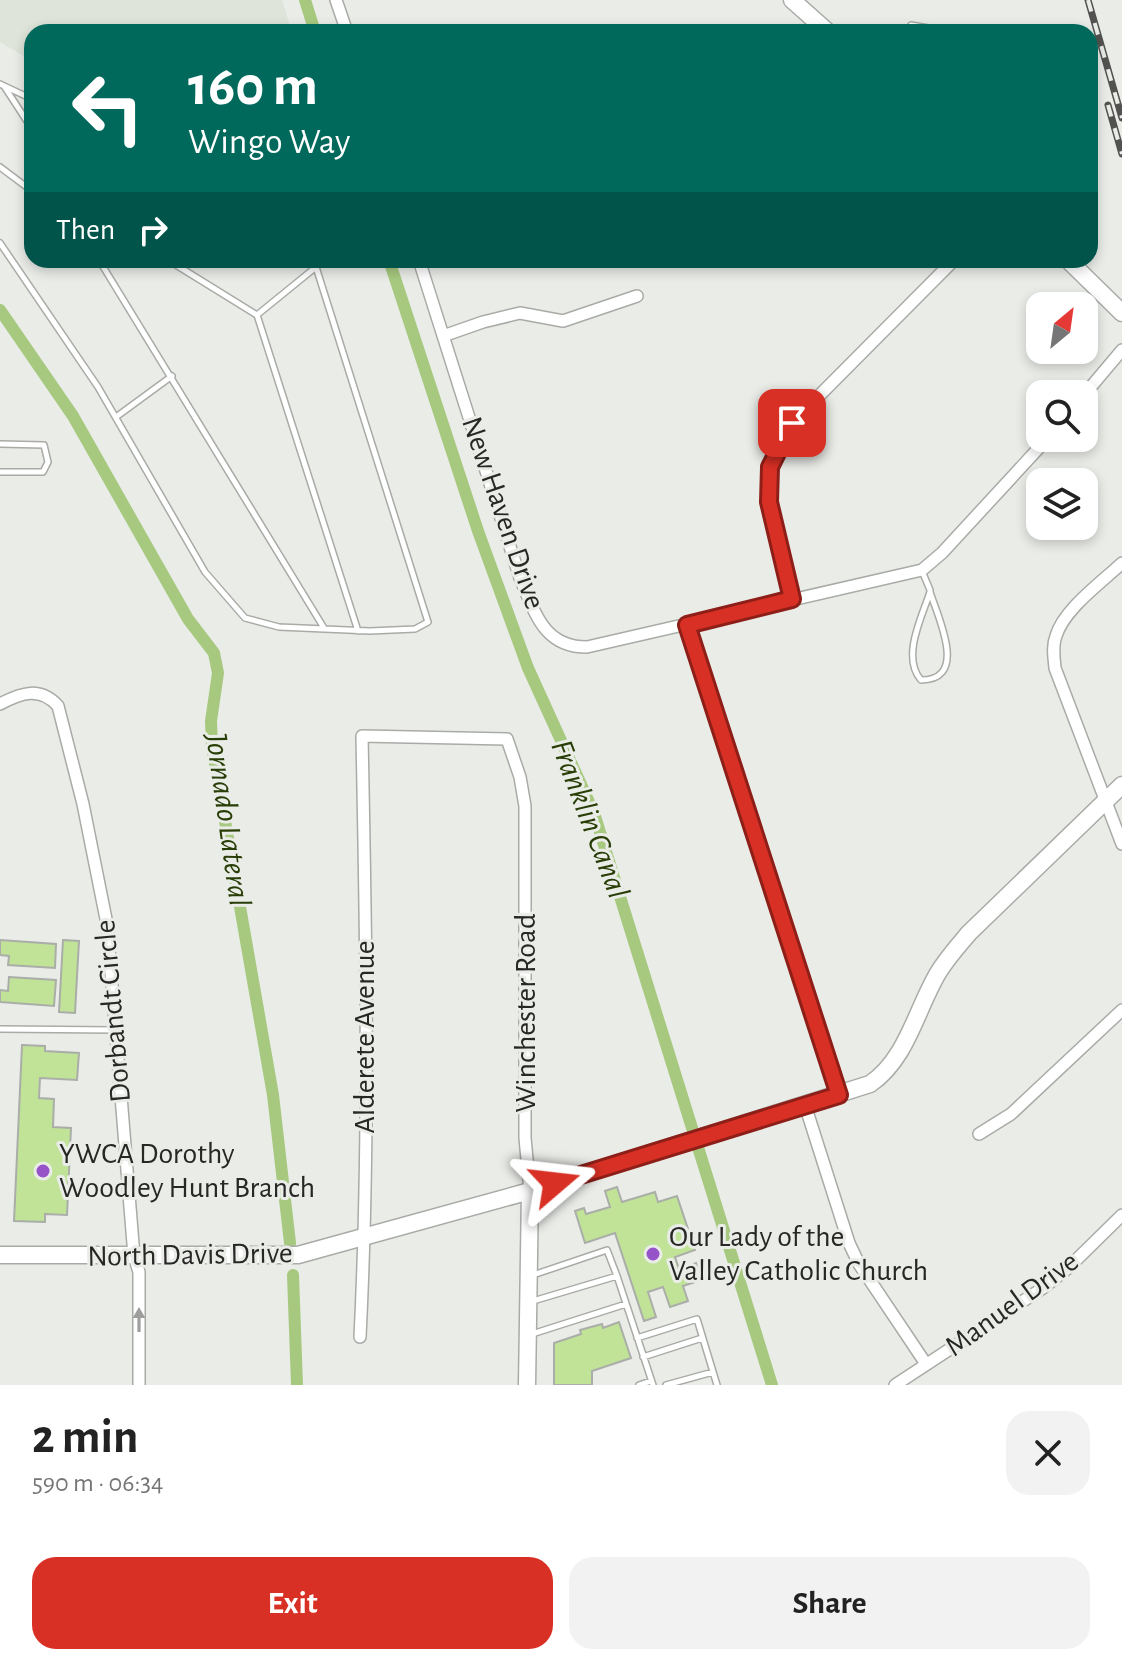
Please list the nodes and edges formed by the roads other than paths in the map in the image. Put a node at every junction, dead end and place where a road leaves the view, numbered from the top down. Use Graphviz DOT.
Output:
graph roads {
  1 [pos="336,0"];
  2 [pos="792,0"];
  3 [pos="344,24"];
  4 [pos="819,24"];
  5 [pos="2,85"];
  6 [pos="0,94"];
  7 [pos="24,95"];
  8 [pos="24,117"];
  9 [pos="0,167"];
  10 [pos="24,185"];
  11 [pos="0,243"];
  12 [pos="104,268"];
  13 [pos="181,268"];
  14 [pos="315,268"];
  15 [pos="316,268"];
  16 [pos="422,268"];
  17 [pos="946,268"];
  18 [pos="1076,268"];
  19 [pos="637,296"];
  20 [pos="1122,313"];
  21 [pos="257,315"];
  22 [pos="443,336"];
  23 [pos="1122,350"];
  24 [pos="172,376"];
  25 [pos="1097,380"];
  26 [pos="116,417"];
  27 [pos="0,444"];
  28 [pos="1035,452"];
  29 [pos="0,472"];
  30 [pos="1122,563"];
  31 [pos="922,570"];
  32 [pos="930,592"];
  33 [pos="792,599"];
  34 [pos="687,625"];
  35 [pos="325,629"];
  36 [pos="358,631"];
  37 [pos="0,704"];
  38 [pos="507,739"];
  39 [pos="1122,785"];
  40 [pos="1105,800"];
  41 [pos="1122,844"];
  42 [pos="1122,1010"];
  43 [pos="0,1029"];
  44 [pos="116,1030"];
  45 [pos="839,1095"];
  46 [pos="805,1105"];
  47 [pos="979,1134"];
  48 [pos="530,1191"];
  49 [pos="1122,1215"];
  50 [pos="365,1236"];
  51 [pos="0,1255"];
  52 [pos="134,1256"];
  53 [pos="529,1276"];
  54 [pos="617,1276"];
  55 [pos="528,1302"];
  56 [pos="626,1304"];
  57 [pos="528,1335"];
  58 [pos="360,1337"];
  59 [pos="637,1338"];
  60 [pos="702,1338"];
  61 [pos="643,1357"];
  62 [pos="926,1364"];
  63 [pos="713,1372"];
  64 [pos="652,1383"];
  65 [pos="139,1385"];
  66 [pos="527,1385"];
  67 [pos="639,1385"];
  68 [pos="666,1385"];
  69 [pos="717,1385"];
  70 [pos="895,1385"];
  1 -- 3 [label="street"];
  2 -- 4 [label="street"];
  5 -- 6 [label="lane"];
  5 -- 7 [label="lane"];
  5 -- 8 [label="lane"];
  9 -- 10 [label="lane"];
  11 -- 26 [label="lane"];
  12 -- 24 [label="lane"];
  13 -- 21 [label="lane"];
  14 -- 21 [label="lane"];
  15 -- 36 [label="lane"];
  16 -- 22 [label="street, New Haven Drive"];
  17 -- 33 [label="street"];
  18 -- 20 [label="street"];
  19 -- 22 [label="street"];
  21 -- 36 [label="lane"];
  22 -- 34 [label="street, New Haven Drive"];
  23 -- 25 [label="street"];
  24 -- 26 [label="lane"];
  24 -- 35 [label="lane"];
  26 -- 35 [label="lane"];
  27 -- 29 [label="lane"];
  28 -- 31 [label="street"];
  30 -- 40 [label="street"];
  31 -- 32 [label="lane"];
  31 -- 33 [label="street, New Haven Drive"];
  32 -- 32 [label="lane"];
  33 -- 34 [label="street, New Haven Drive"];
  34 -- 45 [label="street"];
  35 -- 36 [label="lane"];
  37 -- 44 [label="street, Dorbandt Circle"];
  38 -- 48 [label="street, Winchester Road"];
  38 -- 50 [label="street, Alderete Avenue"];
  39 -- 40 [label="street, North Davis Drive"];
  40 -- 41 [label="street"];
  40 -- 45 [label="street, North Davis Drive"];
  42 -- 47 [label="street"];
  43 -- 44 [label="lane"];
  44 -- 52 [label="street, Dorbandt Circle"];
  45 -- 46 [label="street, North Davis Drive"];
  46 -- 48 [label="street, North Davis Drive"];
  46 -- 62 [label="street"];
  48 -- 50 [label="street, North Davis Drive"];
  48 -- 53 [label="street, Winchester Road"];
  49 -- 62 [label="street, Manuel Drive"];
  50 -- 52 [label="street, North Davis Drive"];
  50 -- 58 [label="street, Alderete Avenue"];
  51 -- 52 [label="street, North Davis Drive"];
  65 -- 52 [label="street, Dorbandt Circle, one-way"];
  53 -- 54 [label="lane"];
  53 -- 55 [label="street, Winchester Road"];
  54 -- 55 [label="lane"];
  54 -- 56 [label="lane"];
  55 -- 57 [label="street, Winchester Road"];
  56 -- 57 [label="lane"];
  56 -- 59 [label="lane"];
  57 -- 66 [label="street, Winchester Road"];
  59 -- 60 [label="lane"];
  59 -- 61 [label="lane"];
  60 -- 61 [label="lane"];
  60 -- 63 [label="lane"];
  61 -- 64 [label="lane"];
  62 -- 70 [label="street, Manuel Drive"];
  63 -- 68 [label="lane"];
  63 -- 69 [label="lane"];
  64 -- 67 [label="lane"];
}
